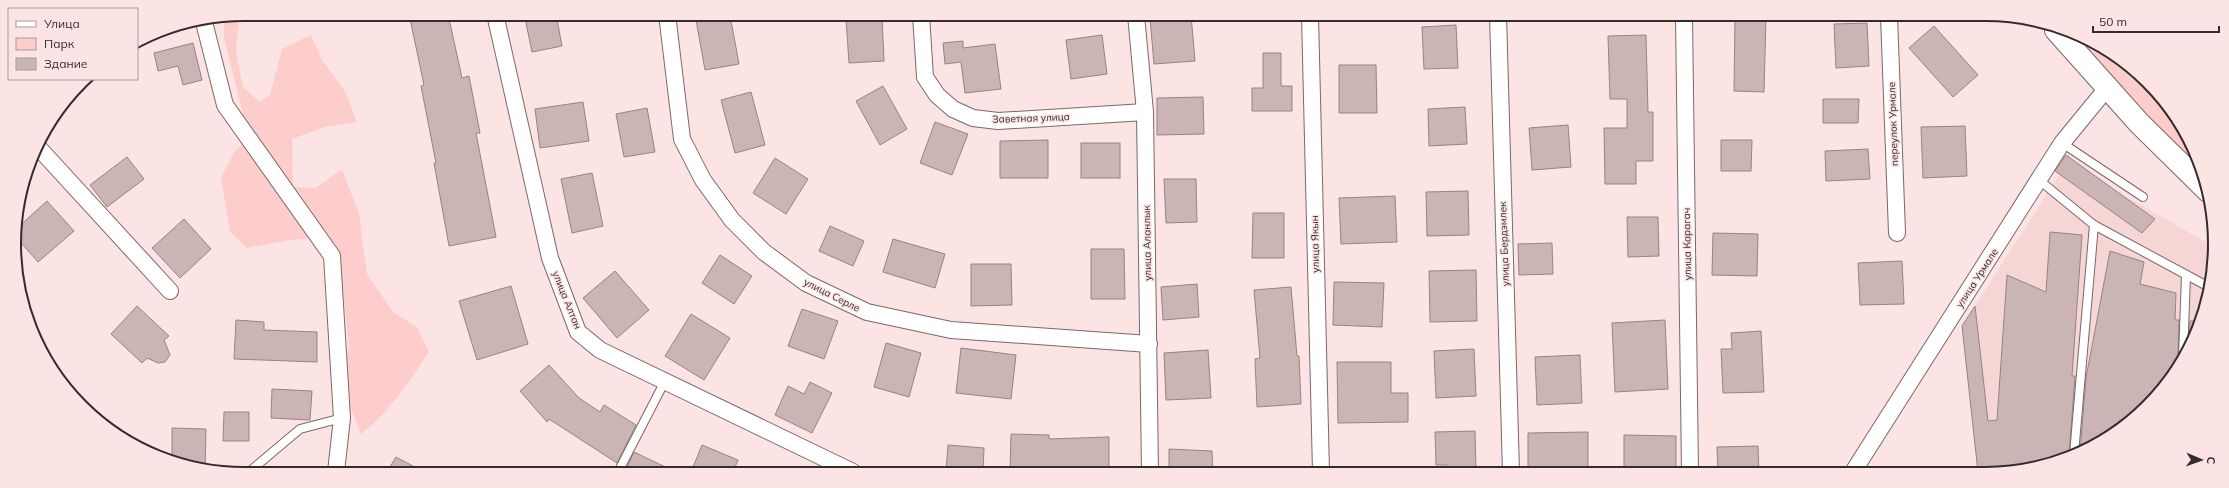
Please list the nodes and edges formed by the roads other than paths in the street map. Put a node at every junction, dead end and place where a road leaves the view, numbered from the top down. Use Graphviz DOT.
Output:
graph roads {
  1 [pos="498,21"];
  2 [pos="668,21"];
  3 [pos="921,21"];
  4 [pos="1137,21"];
  5 [pos="1310,21"];
  6 [pos="1498,21"];
  7 [pos="1684,21"];
  8 [pos="1889,21"];
  9 [pos="205,24"];
  10 [pos="2059,34"];
  11 [pos="2107,88"];
  12 [pos="1145,112"];
  13 [pos="2062,144"];
  14 [pos="41,151"];
  15 [pos="2039,180"];
  16 [pos="2199,182"];
  17 [pos="2142,197"];
  18 [pos="2094,225"];
  19 [pos="1897,233"];
  20 [pos="2186,275"];
  21 [pos="2204,285"];
  22 [pos="170,291"];
  23 [pos="1149,344"];
  24 [pos="2183,346"];
  25 [pos="665,381"];
  26 [pos="342,418"];
  27 [pos="2075,448"];
  28 [pos="255,467"];
  29 [pos="337,467"];
  30 [pos="621,467"];
  31 [pos="843,467"];
  32 [pos="1150,467"];
  33 [pos="1321,467"];
  34 [pos="1511,467"];
  35 [pos="1690,467"];
  36 [pos="1856,467"];
  1 -- 25 [label="street, улица Алтан"];
  2 -- 23 [label="street, улица Серле"];
  3 -- 12 [label="street, Заветная улица"];
  4 -- 12 [label="street, улица Аланлык"];
  5 -- 33 [label="street, улица Якын"];
  6 -- 34 [label="street, улица Бердэмлек"];
  7 -- 35 [label="street, улица Карагач"];
  8 -- 19 [label="street, переулок Урмале"];
  9 -- 26 [label="street"];
  10 -- 11 [label="street"];
  11 -- 13 [label="street, улица Урмале"];
  11 -- 16 [label="street"];
  12 -- 23 [label="street, улица Аланлык"];
  13 -- 15 [label="street, улица Урмале"];
  13 -- 17 [label="lane"];
  14 -- 22 [label="street"];
  15 -- 18 [label="lane"];
  15 -- 36 [label="street, улица Урмале"];
  18 -- 20 [label="lane"];
  18 -- 27 [label="lane"];
  20 -- 21 [label="lane"];
  20 -- 24 [label="lane"];
  23 -- 32 [label="street, улица Аланлык"];
  25 -- 30 [label="lane"];
  25 -- 31 [label="street, улица Алтан"];
  26 -- 28 [label="lane"];
  26 -- 29 [label="street"];
}
